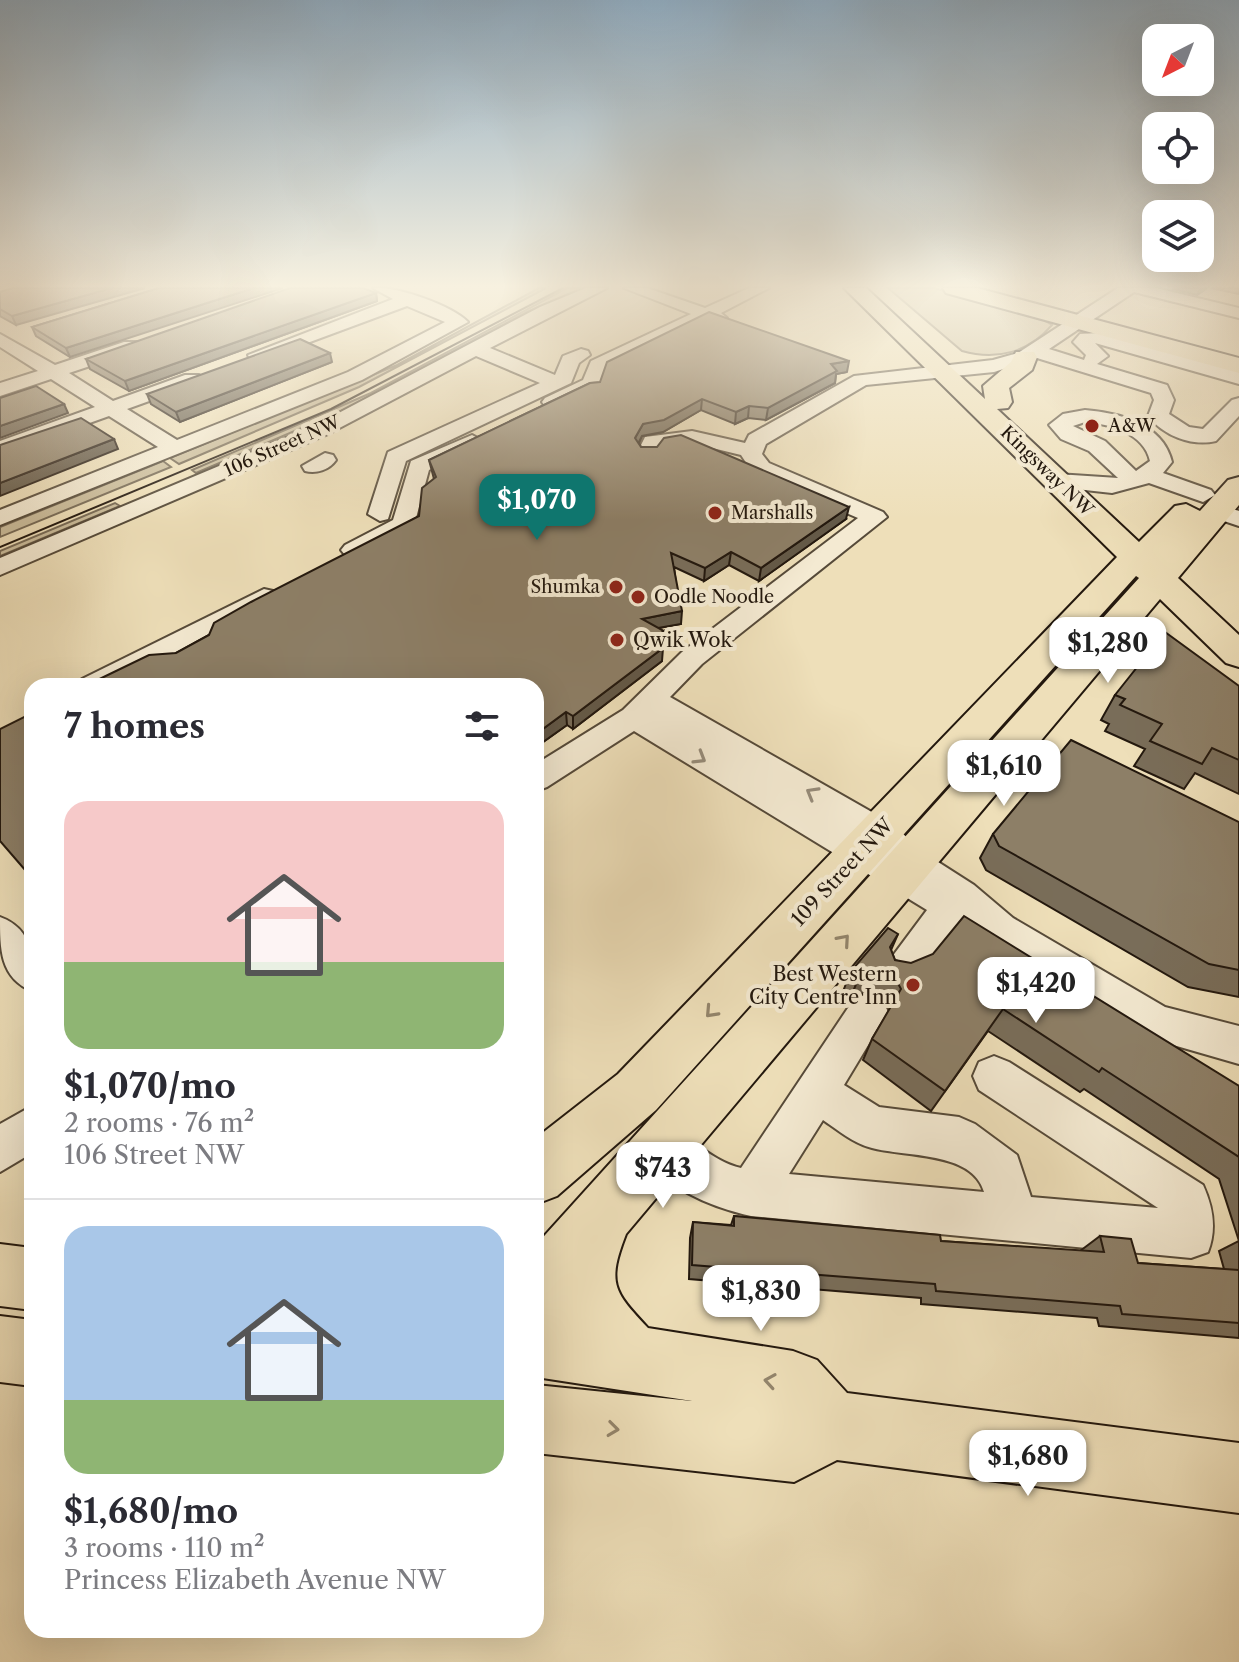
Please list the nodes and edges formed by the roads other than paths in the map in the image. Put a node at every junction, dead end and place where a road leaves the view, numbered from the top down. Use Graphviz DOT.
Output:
graph roads {
  1 [pos="41,366"];
  2 [pos="74,366"];
  3 [pos="381,366"];
  4 [pos="444,366"];
  5 [pos="506,366"];
  6 [pos="569,366"];
  7 [pos="598,366"];
  8 [pos="861,366"];
  9 [pos="948,366"];
  10 [pos="949,366"];
  11 [pos="995,366"];
  12 [pos="1022,366"];
  13 [pos="1095,366"];
  14 [pos="1195,366"];
  15 [pos="952,369"];
  16 [pos="213,371"];
  17 [pos="52,373"];
  18 [pos="875,377"];
  19 [pos="1239,378"];
  20 [pos="552,385"];
  21 [pos="0,390"];
  22 [pos="999,402"];
  23 [pos="1239,404"];
  24 [pos="111,408"];
  25 [pos="1097,446"];
  26 [pos="1154,447"];
  27 [pos="1197,447"];
  28 [pos="0,448"];
  29 [pos="175,448"];
  30 [pos="649,451"];
  31 [pos="751,451"];
  32 [pos="1237,473"];
  33 [pos="1142,479"];
  34 [pos="1057,481"];
  35 [pos="1088,485"];
  36 [pos="1220,508"];
  37 [pos="380,514"];
  38 [pos="0,518"];
  39 [pos="333,561"];
  40 [pos="1156,561"];
  41 [pos="0,567"];
  42 [pos="291,583"];
  43 [pos="1113,633"];
  44 [pos="1231,636"];
  45 [pos="107,678"];
  46 [pos="643,709"];
  47 [pos="544,774"];
  48 [pos="888,856"];
  49 [pos="956,901"];
  50 [pos="0,933"];
  51 [pos="24,964"];
  52 [pos="902,969"];
  53 [pos="868,1012"];
  54 [pos="1224,1042"];
  55 [pos="994,1076"];
  56 [pos="815,1091"];
  57 [pos="24,1133"];
  58 [pos="664,1147"];
  59 [pos="0,1150"];
  60 [pos="544,1168"];
  61 [pos="751,1193"];
  62 [pos="1014,1217"];
  63 [pos="601,1220"];
  64 [pos="0,1275"];
  65 [pos="24,1278"];
  66 [pos="544,1283"];
  67 [pos="544,1345"];
  68 [pos="0,1349"];
  69 [pos="24,1352"];
  70 [pos="631,1359"];
  71 [pos="544,1420"];
  72 [pos="830,1425"];
  73 [pos="1239,1478"];
  1 -- 17 [label="street"];
  2 -- 17 [label="street"];
  3 -- 29 [label="street, 106 Street NW"];
  4 -- 41 [label="street, 106 Street NW"];
  5 -- 20 [label="street"];
  6 -- 20 [label="street"];
  7 -- 39 [label="street"];
  8 -- 18 [label="street"];
  9 -- 15 [label="main road, Kingsway NW"];
  10 -- 15 [label="main road, Kingsway NW"];
  11 -- 15 [label="street"];
  12 -- 22 [label="main road"];
  13 -- 23 [label="street"];
  14 -- 19 [label="street"];
  15 -- 18 [label="street"];
  15 -- 22 [label="main road, Kingsway NW"];
  15 -- 34 [label="main road, Kingsway NW"];
  16 -- 24 [label="street"];
  17 -- 21 [label="street"];
  17 -- 24 [label="street"];
  18 -- 31 [label="street"];
  20 -- 37 [label="street"];
  22 -- 35 [label="main road, Kingsway NW"];
  24 -- 28 [label="street"];
  24 -- 29 [label="street"];
  25 -- 26 [label="street"];
  25 -- 26 [label="street"];
  25 -- 33 [label="street"];
  26 -- 27 [label="street"];
  26 -- 33 [label="street"];
  29 -- 38 [label="street, 106 Street NW"];
  30 -- 31 [label="street"];
  31 -- 46 [label="street"];
  32 -- 36 [label="main road, 109 Street NW"];
  33 -- 35 [label="street"];
  33 -- 36 [label="street"];
  34 -- 35 [label="street"];
  34 -- 40 [label="main road, Kingsway NW"];
  35 -- 40 [label="main road, Kingsway NW"];
  36 -- 40 [label="main road, 109 Street NW"];
  40 -- 43 [label="main road, 109 Street NW"];
  40 -- 44 [label="main road, Kingsway NW"];
  40 -- 48 [label="main road, 109 Street NW"];
  42 -- 45 [label="street"];
  43 -- 44 [label="main road"];
  43 -- 48 [label="main road, 109 Street NW"];
  46 -- 47 [label="street"];
  46 -- 48 [label="street"];
  48 -- 49 [label="street"];
  58 -- 48 [label="main road, 109 Street NW, one-way"];
  48 -- 60 [label="main road, 109 Street NW, one-way"];
  49 -- 52 [label="street"];
  49 -- 54 [label="street"];
  50 -- 51 [label="street"];
  53 -- 56 [label="street"];
  55 -- 62 [label="street"];
  56 -- 61 [label="street"];
  56 -- 62 [label="street"];
  57 -- 59 [label="street"];
  58 -- 61 [label="street"];
  58 -- 63 [label="main road, 109 Street NW"];
  61 -- 62 [label="street"];
  63 -- 66 [label="main road, 109 Street NW"];
  63 -- 70 [label="main road"];
  64 -- 65 [label="main road"];
  67 -- 70 [label="main road"];
  68 -- 69 [label="main road"];
  72 -- 70 [label="main road, one-way"];
  71 -- 72 [label="main road, one-way"];
  72 -- 73 [label="main road"];
}
